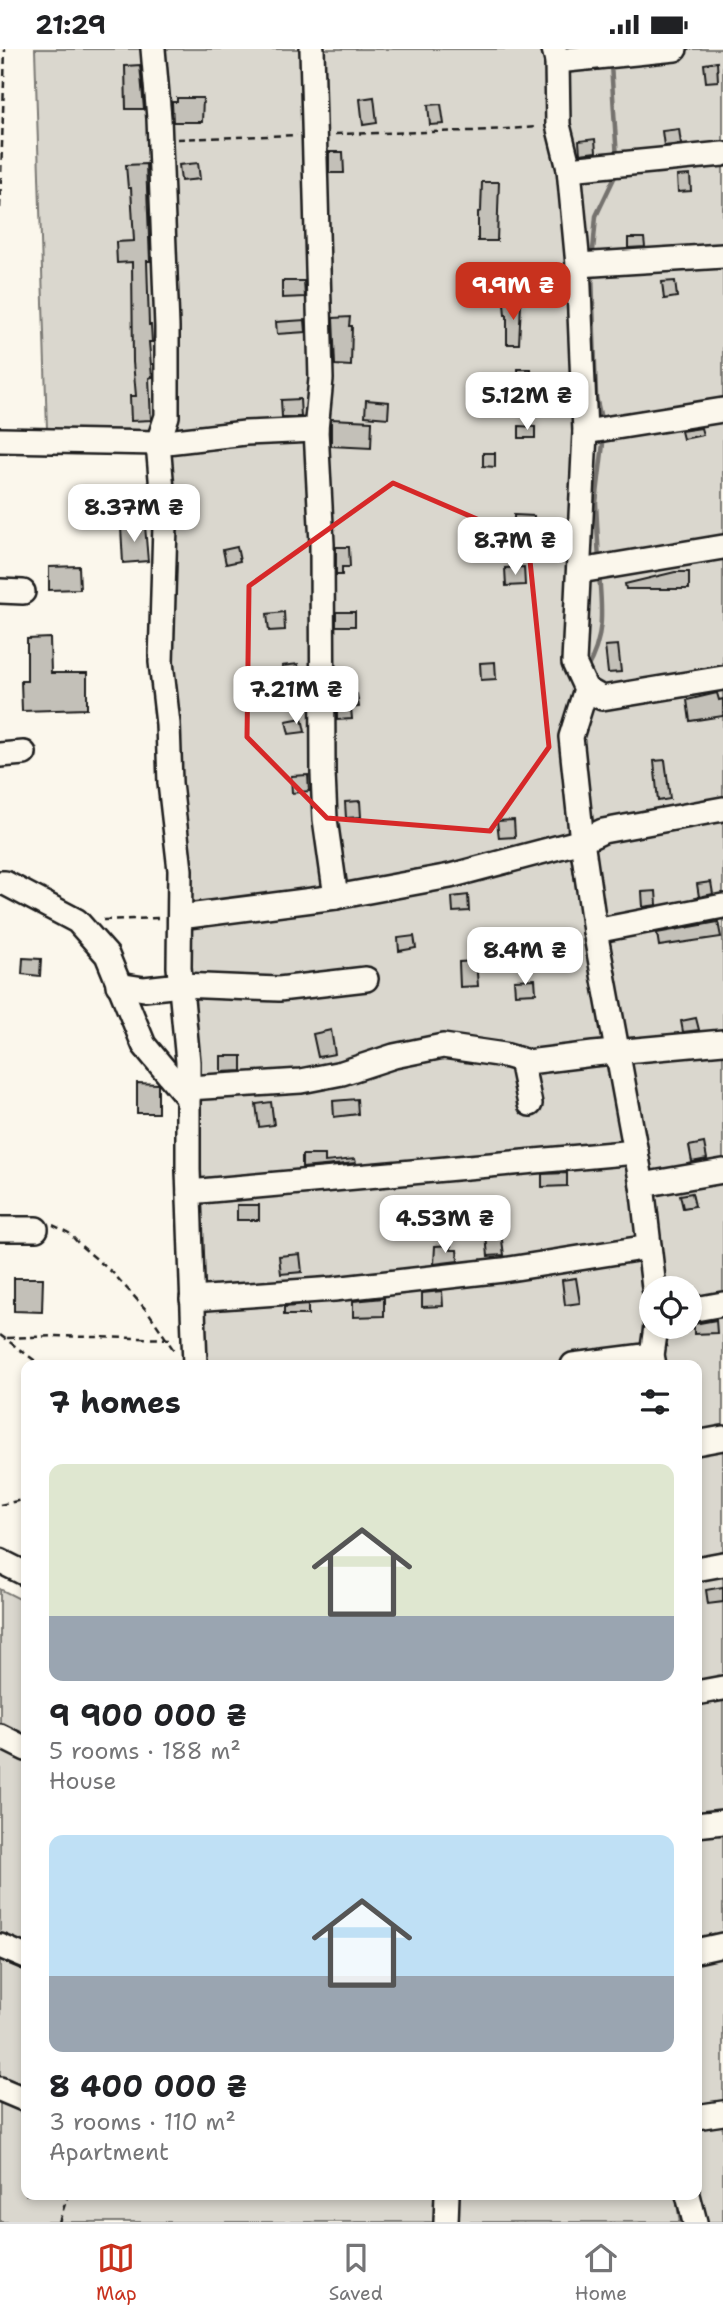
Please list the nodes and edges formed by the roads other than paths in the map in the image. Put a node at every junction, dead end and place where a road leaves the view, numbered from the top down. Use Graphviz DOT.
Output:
graph roads {
  1 [pos="153,49"];
  2 [pos="312,49"];
  3 [pos="675,49"];
  4 [pos="556,55"];
  5 [pos="723,154"];
  6 [pos="569,169"];
  7 [pos="723,256"];
  8 [pos="578,265"];
  9 [pos="723,410"];
  10 [pos="597,430"];
  11 [pos="316,431"];
  12 [pos="0,440"];
  13 [pos="158,443"];
  14 [pos="723,547"];
  15 [pos="592,569"];
  16 [pos="723,678"];
  17 [pos="582,683"];
  18 [pos="24,753"];
  19 [pos="0,755"];
  20 [pos="723,809"];
  21 [pos="582,841"];
  22 [pos="0,883"];
  23 [pos="336,897"];
  24 [pos="723,906"];
  25 [pos="180,917"];
  26 [pos="595,931"];
  27 [pos="366,979"];
  28 [pos="118,985"];
  29 [pos="181,985"];
  30 [pos="723,1042"];
  31 [pos="612,1053"];
  32 [pos="528,1062"];
  33 [pos="188,1093"];
  34 [pos="530,1104"];
  35 [pos="636,1153"];
  36 [pos="723,1171"];
  37 [pos="642,1185"];
  38 [pos="189,1192"];
  39 [pos="0,1229"];
  40 [pos="36,1229"];
  41 [pos="649,1247"];
  42 [pos="653,1276"];
  43 [pos="192,1299"];
  44 [pos="723,1304"];
  45 [pos="702,1308"];
  46 [pos="653,1339"];
  47 [pos="188,1353"];
  48 [pos="649,1358"];
  49 [pos="627,1360"];
  50 [pos="723,1438"];
  51 [pos="702,1442"];
  52 [pos="0,1562"];
  53 [pos="723,1564"];
  54 [pos="702,1568"];
  55 [pos="21,1572"];
  56 [pos="723,1688"];
  57 [pos="702,1692"];
  58 [pos="0,1736"];
  59 [pos="21,1746"];
  60 [pos="723,1822"];
  61 [pos="702,1824"];
  62 [pos="723,1945"];
  63 [pos="0,1946"];
  64 [pos="702,1950"];
  65 [pos="21,1955"];
  66 [pos="0,2089"];
  67 [pos="21,2098"];
  68 [pos="723,2113"];
  69 [pos="702,2116"];
  70 [pos="447,2200"];
  71 [pos="689,2200"];
  72 [pos="446,2222"];
  73 [pos="695,2222"];
  1 -- 13 [label="street"];
  2 -- 11 [label="street"];
  3 -- 4 [label="street"];
  4 -- 6 [label="street"];
  5 -- 6 [label="street"];
  6 -- 8 [label="street"];
  7 -- 8 [label="street"];
  8 -- 10 [label="street"];
  9 -- 10 [label="street"];
  10 -- 15 [label="street"];
  11 -- 13 [label="street"];
  11 -- 23 [label="street"];
  12 -- 13 [label="street"];
  13 -- 25 [label="street"];
  14 -- 15 [label="street"];
  15 -- 17 [label="street"];
  16 -- 17 [label="street"];
  17 -- 21 [label="street"];
  18 -- 19 [label="street"];
  20 -- 21 [label="street"];
  21 -- 23 [label="street"];
  21 -- 26 [label="street"];
  22 -- 28 [label="street"];
  23 -- 25 [label="street"];
  24 -- 26 [label="street"];
  25 -- 29 [label="street"];
  26 -- 31 [label="street"];
  27 -- 29 [label="street"];
  28 -- 29 [label="street"];
  28 -- 33 [label="street"];
  29 -- 33 [label="street"];
  30 -- 31 [label="street"];
  31 -- 32 [label="street"];
  31 -- 35 [label="street"];
  32 -- 33 [label="street"];
  32 -- 34 [label="street"];
  33 -- 38 [label="street"];
  35 -- 37 [label="street"];
  35 -- 38 [label="street"];
  36 -- 37 [label="street"];
  37 -- 41 [label="street"];
  38 -- 43 [label="street"];
  39 -- 40 [label="street"];
  41 -- 42 [label="street"];
  41 -- 43 [label="street"];
  43 -- 47 [label="street"];
  44 -- 45 [label="street"];
  46 -- 48 [label="street"];
  48 -- 49 [label="street"];
  50 -- 51 [label="street"];
  52 -- 55 [label="street"];
  53 -- 54 [label="street"];
  56 -- 57 [label="street"];
  58 -- 59 [label="street"];
  60 -- 61 [label="street"];
  62 -- 64 [label="street"];
  63 -- 65 [label="street"];
  66 -- 67 [label="street"];
  68 -- 69 [label="street"];
  70 -- 72 [label="street"];
  71 -- 73 [label="street"];
}
